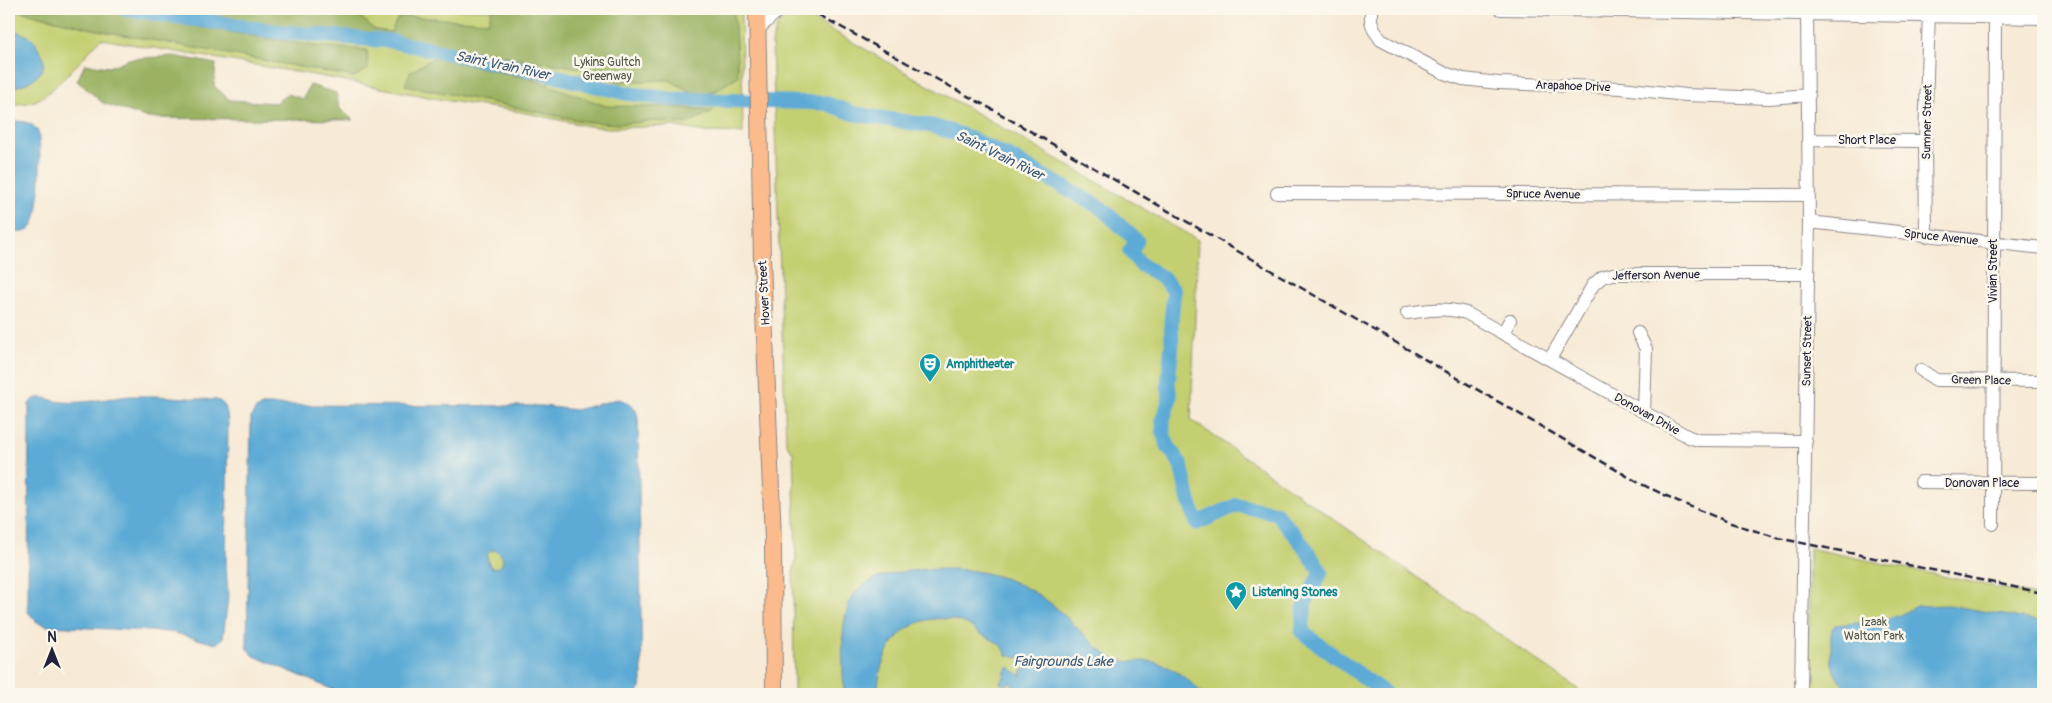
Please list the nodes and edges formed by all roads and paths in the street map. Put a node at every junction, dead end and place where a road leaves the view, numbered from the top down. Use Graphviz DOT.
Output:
graph roads {
  1 [pos="757,9"];
  2 [pos="780,9"];
  3 [pos="1371,9"];
  4 [pos="1500,9"];
  5 [pos="1808,12"];
  6 [pos="1929,13"];
  7 [pos="1995,18"];
  8 [pos="2043,18"];
  9 [pos="757,30"];
  10 [pos="1809,95"];
  11 [pos="1809,140"];
  12 [pos="1925,141"];
  13 [pos="1277,193"];
  14 [pos="1809,195"];
  15 [pos="1809,222"];
  16 [pos="1926,236"];
  17 [pos="1993,243"];
  18 [pos="2043,248"];
  19 [pos="1808,274"];
  20 [pos="1407,313"];
  21 [pos="1510,320"];
  22 [pos="1503,333"];
  23 [pos="1638,333"];
  24 [pos="1550,359"];
  25 [pos="1921,370"];
  26 [pos="1994,381"];
  27 [pos="2043,381"];
  28 [pos="1644,412"];
  29 [pos="1806,441"];
  30 [pos="1921,482"];
  31 [pos="1994,483"];
  32 [pos="2043,483"];
  33 [pos="1993,524"];
  34 [pos="774,694"];
  35 [pos="1801,694"];
  1 -- 9 [label="main road, Hover Street"];
  2 -- 9 [label="street"];
  3 -- 10 [label="street, Arapahoe Drive"];
  4 -- 5 [label="street"];
  5 -- 6 [label="street"];
  5 -- 10 [label="street, Sunset Street"];
  6 -- 7 [label="street"];
  6 -- 12 [label="street, Sumner Street"];
  7 -- 8 [label="street"];
  7 -- 17 [label="street, Vivian Street"];
  9 -- 34 [label="main road, Hover Street"];
  10 -- 11 [label="street, Sunset Street"];
  11 -- 12 [label="street, Short Place"];
  11 -- 14 [label="street, Sunset Street"];
  12 -- 16 [label="street, Sumner Street"];
  13 -- 14 [label="street, Spruce Avenue"];
  14 -- 15 [label="street, Sunset Street"];
  15 -- 16 [label="street, Spruce Avenue"];
  15 -- 19 [label="street, Sunset Street"];
  16 -- 17 [label="street, Spruce Avenue"];
  17 -- 18 [label="street, Spruce Avenue"];
  17 -- 26 [label="street, Vivian Street"];
  19 -- 24 [label="street, Jefferson Avenue"];
  19 -- 29 [label="street, Sunset Street"];
  20 -- 22 [label="street, Donovan Drive"];
  21 -- 22 [label="street"];
  22 -- 24 [label="street, Donovan Drive"];
  23 -- 28 [label="street"];
  24 -- 28 [label="street, Donovan Drive"];
  25 -- 26 [label="street, Green Place"];
  26 -- 27 [label="street, Green Place"];
  26 -- 31 [label="street, Vivian Street"];
  28 -- 29 [label="street, Donovan Drive"];
  29 -- 35 [label="street, Sunset Street"];
  30 -- 31 [label="street, Donovan Place"];
  31 -- 32 [label="street, Donovan Place"];
  31 -- 33 [label="street, Vivian Street"];
}
